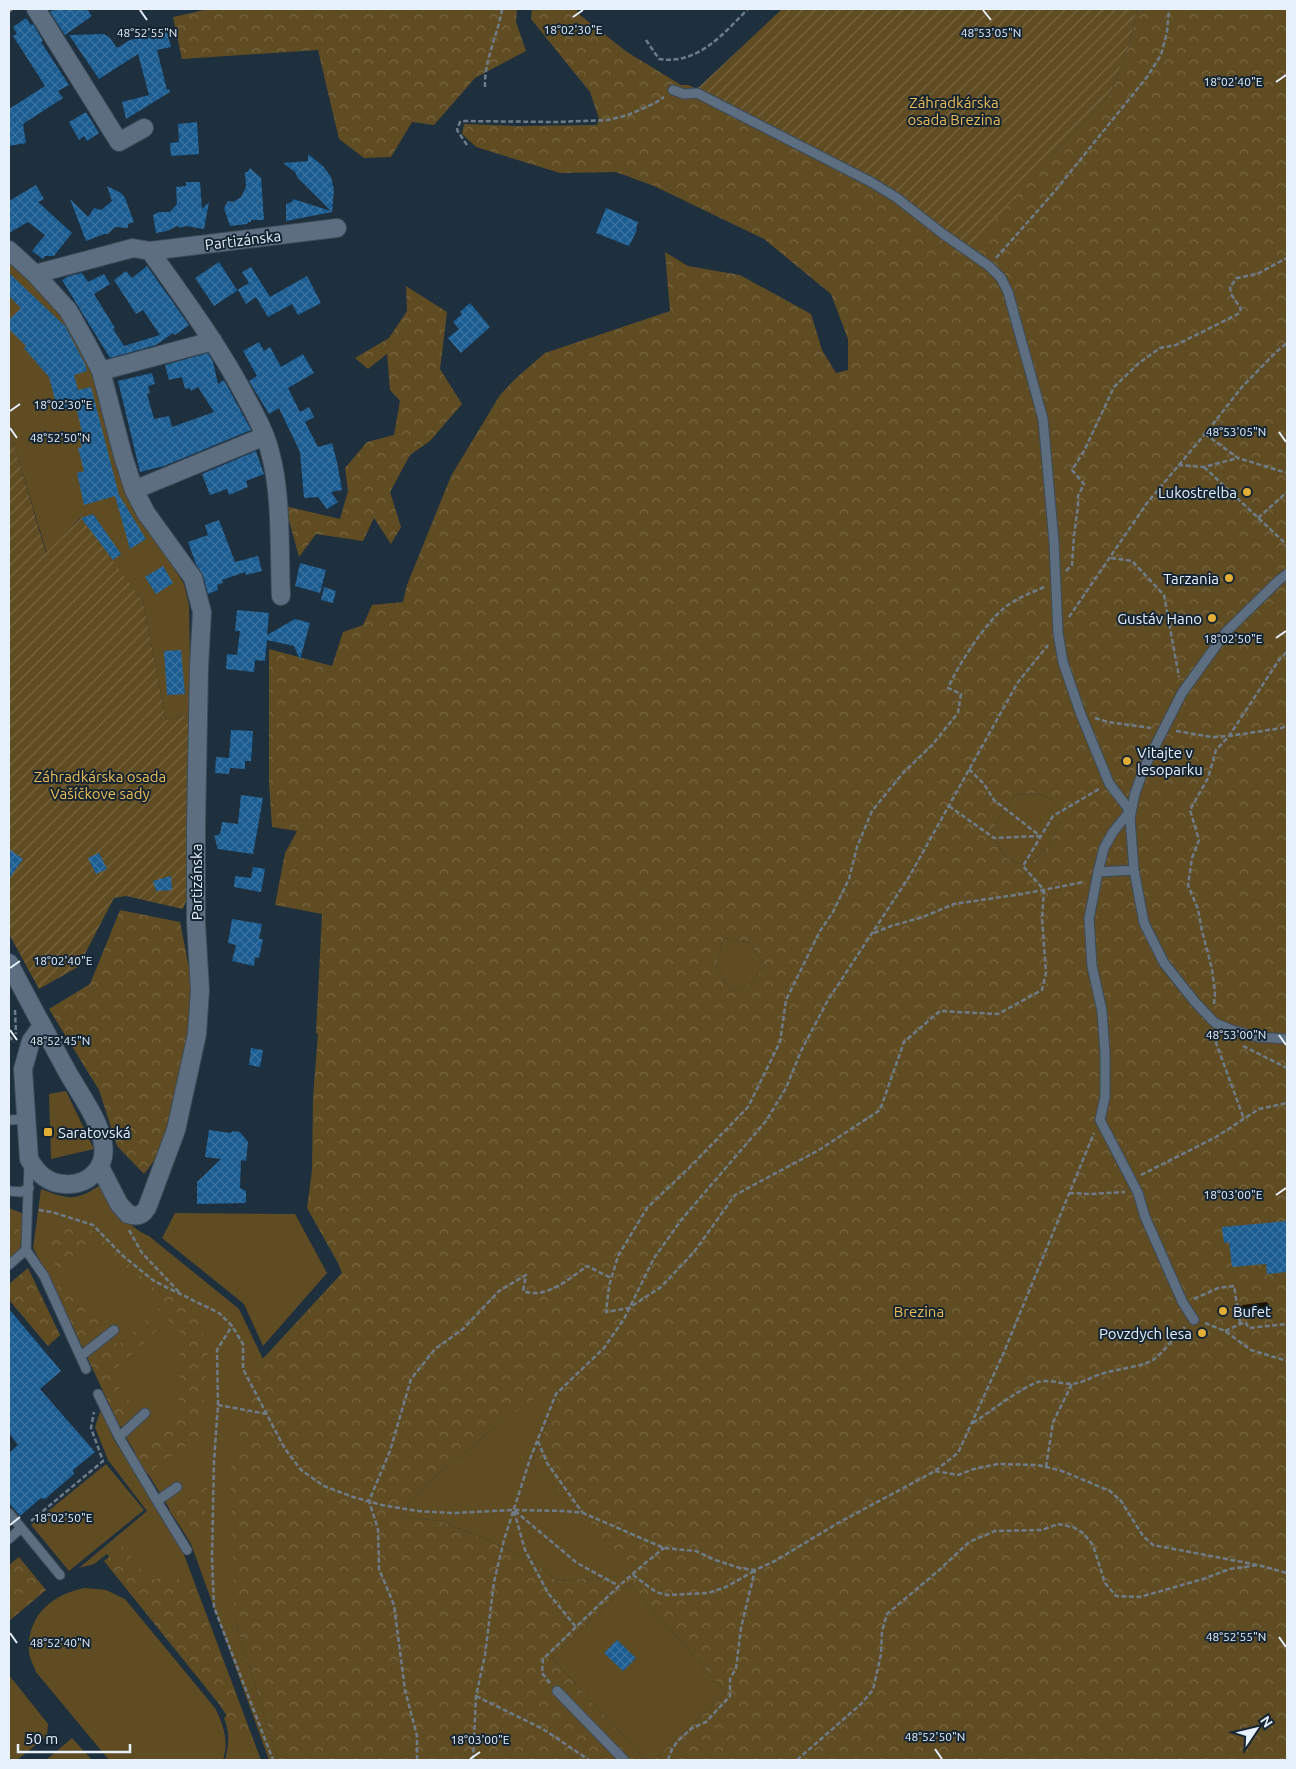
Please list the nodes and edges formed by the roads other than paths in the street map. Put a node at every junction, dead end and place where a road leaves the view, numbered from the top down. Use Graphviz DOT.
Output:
graph roads {
  1 [pos="36,9"];
  2 [pos="673,90"];
  3 [pos="144,128"];
  4 [pos="336,228"];
  5 [pos="9,250"];
  6 [pos="150,251"];
  7 [pos="35,274"];
  8 [pos="213,341"];
  9 [pos="101,371"];
  10 [pos="265,436"];
  11 [pos="134,490"];
  12 [pos="1287,574"];
  13 [pos="281,596"];
  14 [pos="1130,812"];
  15 [pos="1134,870"];
  16 [pos="1098,872"];
  17 [pos="9,963"];
  18 [pos="42,1026"];
  19 [pos="1287,1038"];
  20 [pos="18,1119"];
  21 [pos="29,1159"];
  22 [pos="100,1166"];
  23 [pos="29,1188"];
  24 [pos="9,1191"];
  25 [pos="26,1250"];
  26 [pos="9,1265"];
  27 [pos="1194,1320"];
  28 [pos="114,1330"];
  29 [pos="80,1356"];
  30 [pos="86,1369"];
  31 [pos="98,1394"];
  32 [pos="145,1413"];
  33 [pos="119,1437"];
  34 [pos="177,1487"];
  35 [pos="158,1501"];
  36 [pos="9,1513"];
  37 [pos="25,1525"];
  38 [pos="9,1539"];
  39 [pos="187,1550"];
  40 [pos="60,1575"];
  41 [pos="557,1692"];
  42 [pos="624,1760"];
  1 -- 3 [label="street"];
  2 -- 14 [label="lane"];
  4 -- 6 [label="street, Partizánska"];
  5 -- 7 [label="street, Partizánska"];
  6 -- 7 [label="street, Partizánska"];
  6 -- 8 [label="street"];
  7 -- 9 [label="street, Partizánska"];
  8 -- 9 [label="street"];
  8 -- 10 [label="street"];
  9 -- 11 [label="street, Partizánska"];
  10 -- 11 [label="street"];
  10 -- 13 [label="street"];
  11 -- 22 [label="street, Partizánska"];
  12 -- 14 [label="lane"];
  14 -- 15 [label="lane"];
  14 -- 16 [label="lane"];
  15 -- 16 [label="lane"];
  15 -- 19 [label="lane"];
  16 -- 27 [label="lane"];
  17 -- 18 [label="street"];
  18 -- 20 [label="street"];
  18 -- 22 [label="street"];
  20 -- 21 [label="street"];
  21 -- 22 [label="street"];
  21 -- 23 [label="lane"];
  23 -- 24 [label="lane"];
  23 -- 25 [label="lane"];
  25 -- 26 [label="lane"];
  25 -- 29 [label="lane"];
  28 -- 29 [label="lane"];
  29 -- 30 [label="lane"];
  31 -- 33 [label="lane"];
  32 -- 33 [label="lane"];
  33 -- 35 [label="lane"];
  34 -- 35 [label="lane"];
  35 -- 39 [label="lane"];
  36 -- 37 [label="lane"];
  37 -- 38 [label="lane"];
  37 -- 40 [label="lane"];
  41 -- 42 [label="lane"];
}
